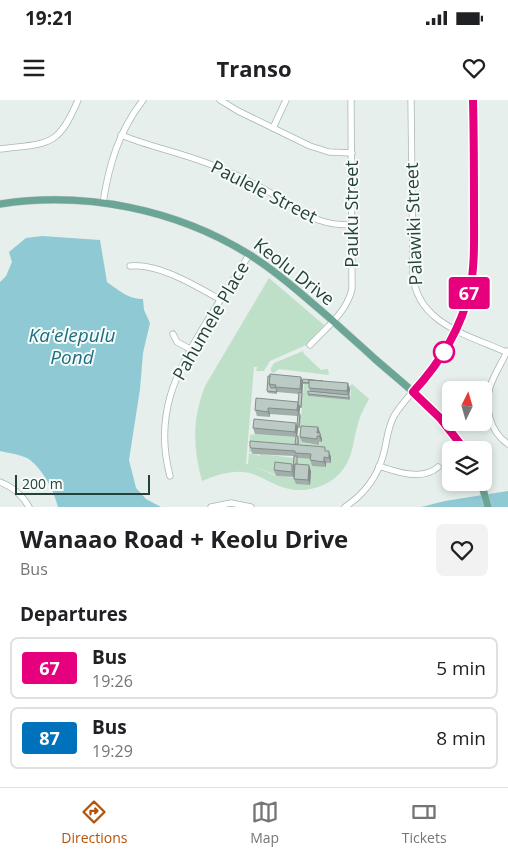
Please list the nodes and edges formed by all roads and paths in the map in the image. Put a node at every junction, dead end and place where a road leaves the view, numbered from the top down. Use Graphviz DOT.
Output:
graph roads {
  1 [pos="78,100"];
  2 [pos="143,100"];
  3 [pos="220,100"];
  4 [pos="286,100"];
  5 [pos="351,100"];
  6 [pos="411,100"];
  7 [pos="473,100"];
  8 [pos="273,128"];
  9 [pos="121,135"];
  10 [pos="0,149"];
  11 [pos="352,153"];
  12 [pos="103,203"];
  13 [pos="0,204"];
  14 [pos="352,225"];
  15 [pos="249,254"];
  16 [pos="130,266"];
  17 [pos="221,300"];
  18 [pos="332,321"];
  19 [pos="456,330"];
  20 [pos="173,334"];
  21 [pos="310,345"];
  22 [pos="190,349"];
  23 [pos="507,351"];
  24 [pos="413,392"];
  25 [pos="458,441"];
  26 [pos="508,444"];
  27 [pos="380,466"];
  28 [pos="438,467"];
  29 [pos="170,476"];
  30 [pos="0,482"];
  31 [pos="483,491"];
  32 [pos="29,507"];
  33 [pos="211,507"];
  34 [pos="251,507"];
  35 [pos="345,507"];
  36 [pos="488,507"];
  1 -- 10 [label="street"];
  2 -- 9 [label="street"];
  3 -- 8 [label="street"];
  4 -- 8 [label="street"];
  5 -- 11 [label="street, Pauku Street"];
  6 -- 19 [label="street, Palawiki Street"];
  7 -- 19 [label="street"];
  8 -- 11 [label="street"];
  9 -- 12 [label="street"];
  9 -- 14 [label="street, Paulele Street"];
  11 -- 14 [label="street, Pauku Street"];
  12 -- 13 [label="main road, Keolu Drive"];
  12 -- 15 [label="main road, Keolu Drive"];
  14 -- 18 [label="street, Pauku Street"];
  15 -- 17 [label="street, Pahumele Place"];
  15 -- 18 [label="main road, Keolu Drive"];
  16 -- 17 [label="street"];
  17 -- 22 [label="street, Pahumele Place"];
  18 -- 21 [label="street, Pauku Street"];
  18 -- 24 [label="main road, Keolu Drive"];
  19 -- 23 [label="street, Palawiki Street"];
  19 -- 24 [label="street"];
  20 -- 22 [label="street"];
  22 -- 29 [label="street, Pahumele Place"];
  23 -- 26 [label="street"];
  24 -- 25 [label="main road, Keolu Drive"];
  24 -- 27 [label="street"];
  27 -- 28 [label="street"];
  27 -- 35 [label="street"];
  30 -- 32 [label="street"];
  31 -- 36 [label="main road"];
  33 -- 34 [label="street"];
}
